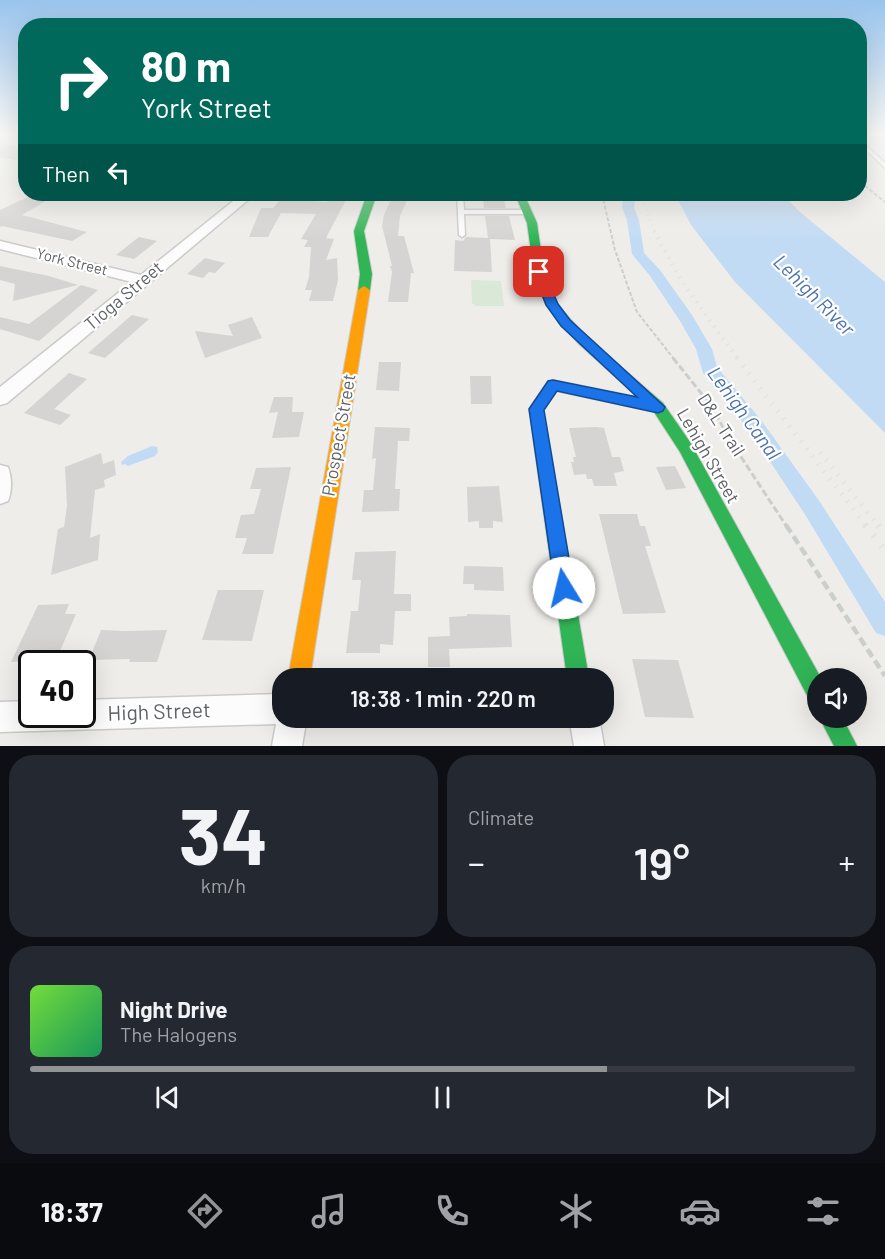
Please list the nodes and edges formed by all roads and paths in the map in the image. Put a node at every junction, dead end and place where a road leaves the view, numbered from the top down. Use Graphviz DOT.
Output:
graph roads {
  1 [pos="867,188"];
  2 [pos="240,201"];
  3 [pos="369,201"];
  4 [pos="460,201"];
  5 [pos="523,201"];
  6 [pos="604,201"];
  7 [pos="885,202"];
  8 [pos="461,212"];
  9 [pos="528,212"];
  10 [pos="462,235"];
  11 [pos="0,245"];
  12 [pos="143,280"];
  13 [pos="0,398"];
  14 [pos="658,407"];
  15 [pos="0,474"];
  16 [pos="0,494"];
  17 [pos="301,668"];
  18 [pos="576,668"];
  19 [pos="807,673"];
  20 [pos="885,676"];
  21 [pos="272,709"];
  22 [pos="0,717"];
  23 [pos="290,728"];
  24 [pos="586,728"];
  25 [pos="836,728"];
  26 [pos="288,746"];
  27 [pos="589,746"];
  28 [pos="846,746"];
  1 -- 7 [label="path"];
  2 -- 12 [label="street, Tioga Street"];
  3 -- 17 [label="street, Prospect Street"];
  4 -- 8 [label="lane"];
  5 -- 9 [label="street, Lehigh Street"];
  6 -- 20 [label="path, D&L Trail"];
  8 -- 9 [label="lane"];
  8 -- 10 [label="lane"];
  9 -- 14 [label="street, Lehigh Street"];
  11 -- 12 [label="street, York Street"];
  12 -- 13 [label="street, Tioga Street"];
  14 -- 18 [label="street"];
  14 -- 19 [label="street, Lehigh Street"];
  15 -- 16 [label="street"];
  21 -- 22 [label="street, High Street"];
  23 -- 26 [label="street"];
  24 -- 27 [label="street"];
  25 -- 28 [label="street"];
}
